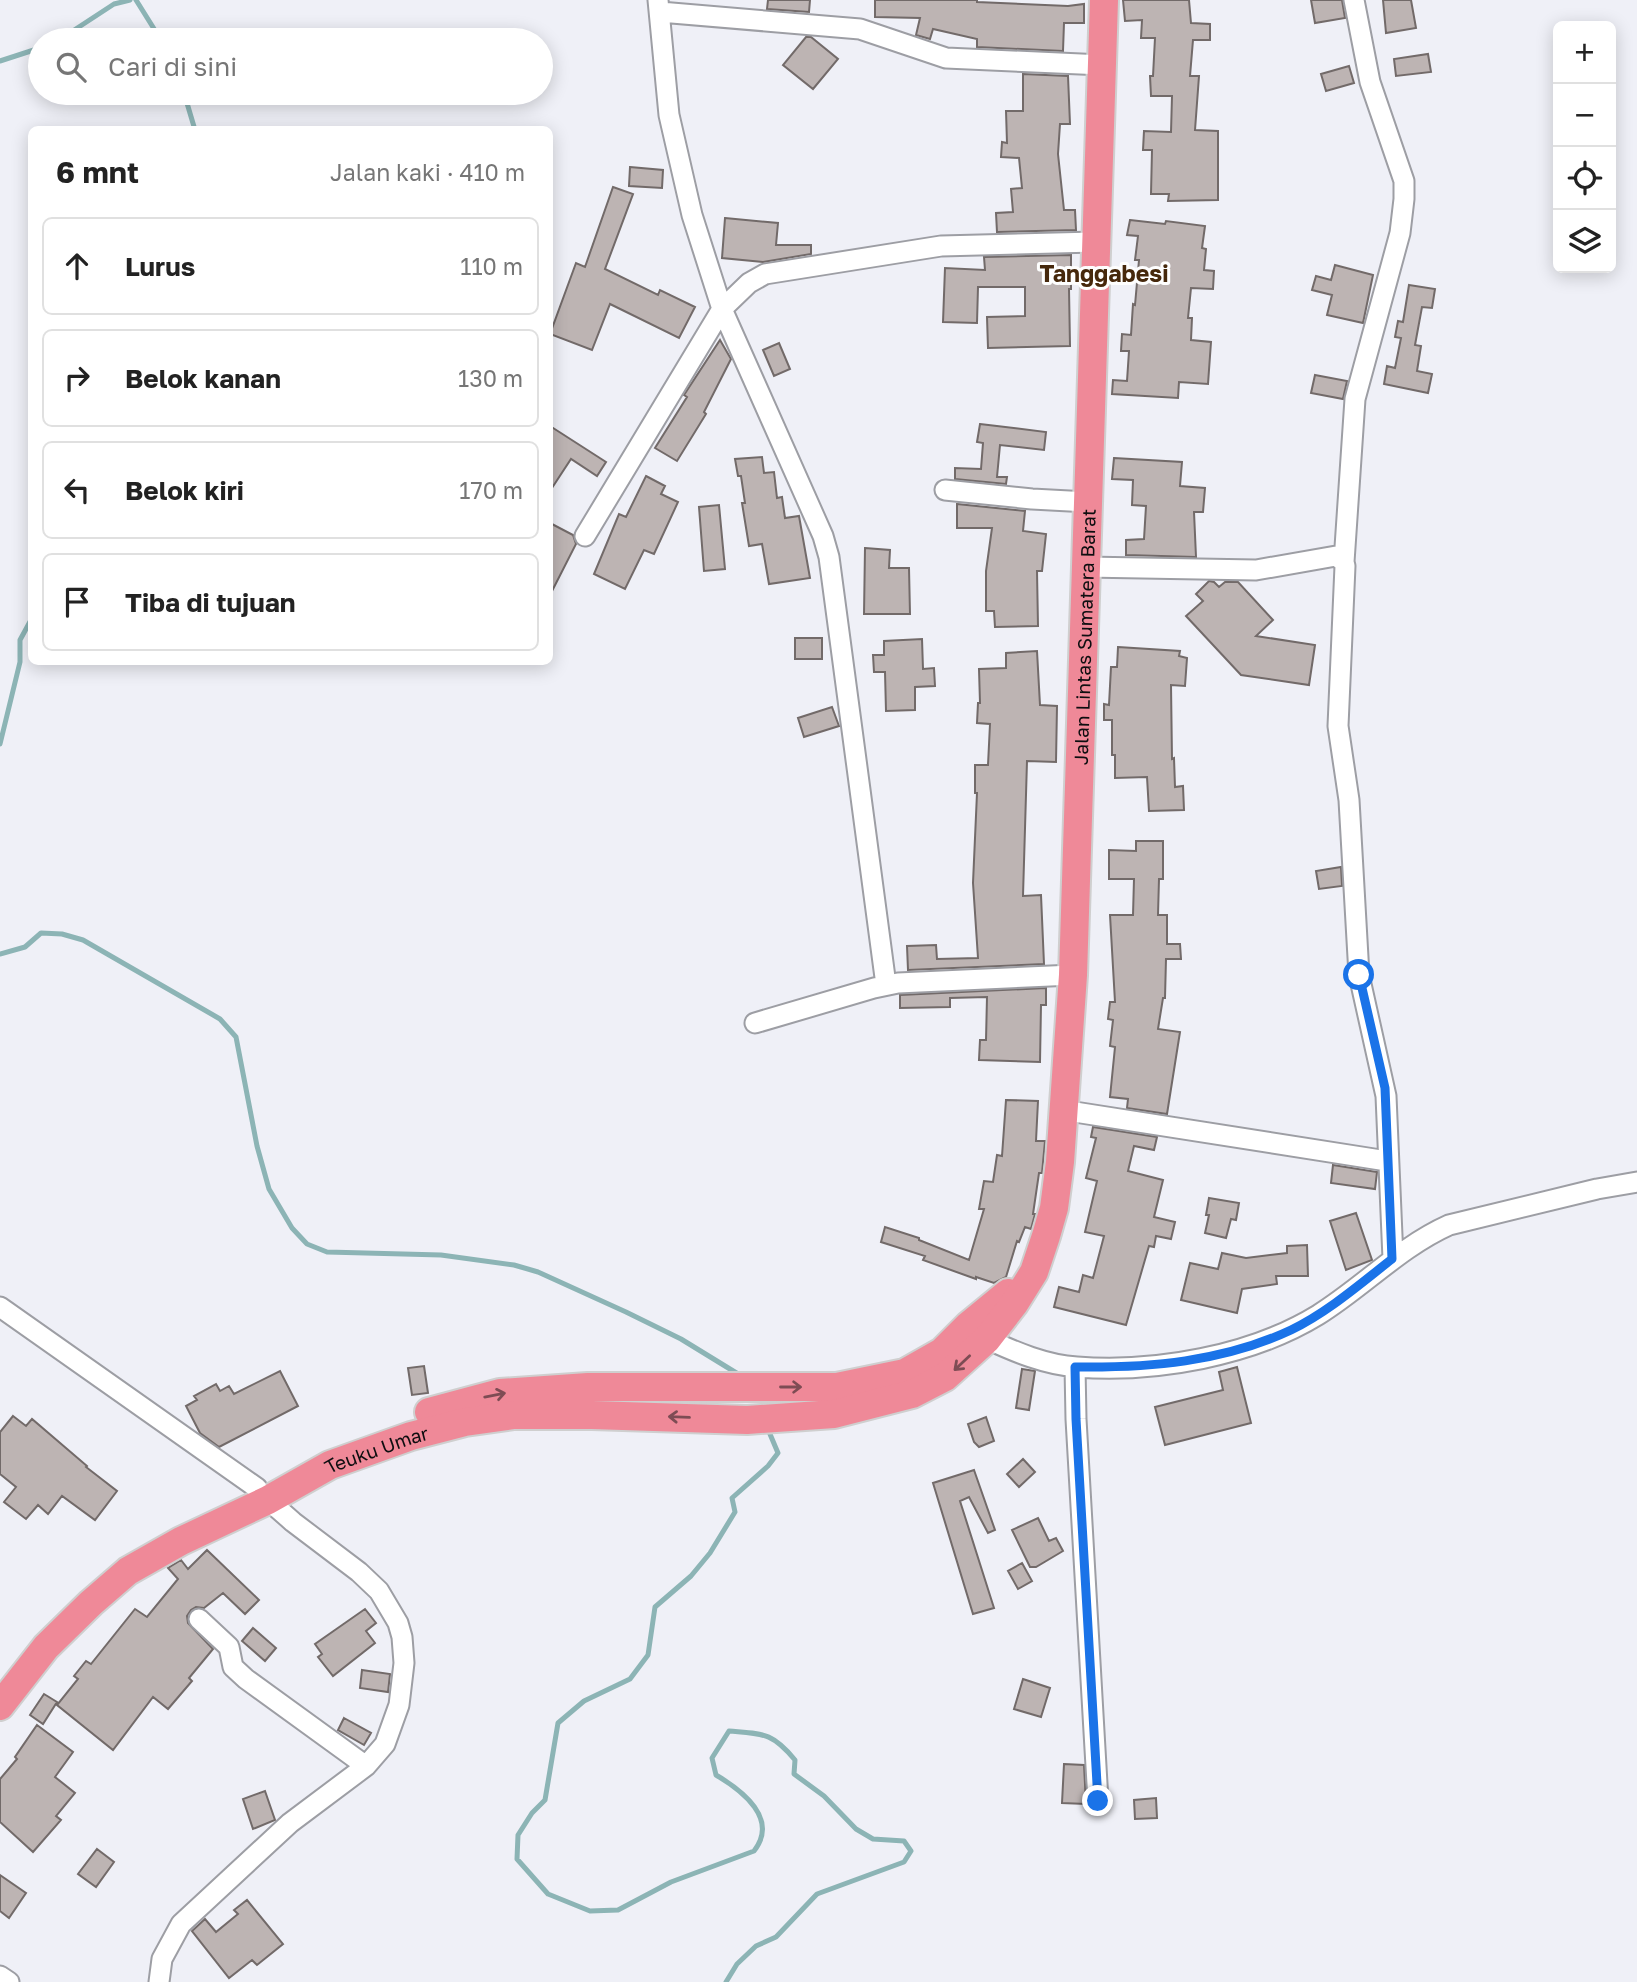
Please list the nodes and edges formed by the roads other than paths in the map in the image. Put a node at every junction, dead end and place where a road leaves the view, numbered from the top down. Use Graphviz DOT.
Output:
graph roads {
  1 [pos="1104,0"];
  2 [pos="1354,0"];
  3 [pos="659,6"];
  4 [pos="1103,65"];
  5 [pos="1095,242"];
  6 [pos="722,309"];
  7 [pos="945,490"];
  8 [pos="1088,502"];
  9 [pos="585,536"];
  10 [pos="1343,562"];
  11 [pos="1085,566"];
  12 [pos="1073,975"];
  13 [pos="886,985"];
  14 [pos="755,1023"];
  15 [pos="1062,1110"];
  16 [pos="1387,1161"];
  17 [pos="1637,1182"];
  18 [pos="1392,1259"];
  19 [pos="1034,1272"];
  20 [pos="0,1307"];
  21 [pos="987,1339"];
  22 [pos="1075,1367"];
  23 [pos="835,1400"];
  24 [pos="327,1457"];
  25 [pos="262,1494"];
  26 [pos="199,1619"];
  27 [pos="0,1679"];
  28 [pos="0,1706"];
  29 [pos="366,1766"];
  30 [pos="1098,1801"];
  31 [pos="0,1976"];
  32 [pos="9,1982"];
  33 [pos="159,1982"];
  1 -- 4 [label="highway, Jalan Lintas Sumatera Barat"];
  2 -- 10 [label="street"];
  3 -- 4 [label="street"];
  3 -- 6 [label="street"];
  4 -- 5 [label="highway, Jalan Lintas Sumatera Barat"];
  5 -- 6 [label="street"];
  5 -- 8 [label="highway, Jalan Lintas Sumatera Barat"];
  6 -- 9 [label="street"];
  6 -- 13 [label="street"];
  7 -- 8 [label="street"];
  8 -- 11 [label="highway, Jalan Lintas Sumatera Barat"];
  10 -- 11 [label="street"];
  10 -- 16 [label="street"];
  11 -- 12 [label="highway, Jalan Lintas Sumatera Barat"];
  12 -- 13 [label="street"];
  12 -- 15 [label="highway, Jalan Lintas Sumatera Barat"];
  13 -- 14 [label="street"];
  15 -- 16 [label="street"];
  15 -- 19 [label="highway, Jalan Lintas Sumatera Barat"];
  16 -- 18 [label="street"];
  17 -- 18 [label="street"];
  18 -- 22 [label="street"];
  19 -- 21 [label="highway, Jalan Lintas Sumatera Barat"];
  19 -- 23 [label="highway"];
  20 -- 25 [label="street"];
  21 -- 22 [label="street"];
  21 -- 23 [label="highway, Jalan Lintas Sumatera Barat, one-way"];
  22 -- 30 [label="street"];
  23 -- 24 [label="highway, Teuku Umar, one-way"];
  24 -- 23 [label="highway, Teuku Umar, one-way"];
  24 -- 25 [label="highway, Teuku Umar"];
  25 -- 27 [label="highway, Teuku Umar"];
  25 -- 28 [label="highway, Teuku Umar"];
  25 -- 29 [label="street"];
  26 -- 29 [label="street"];
  29 -- 33 [label="street"];
  31 -- 32 [label="street"];
}
